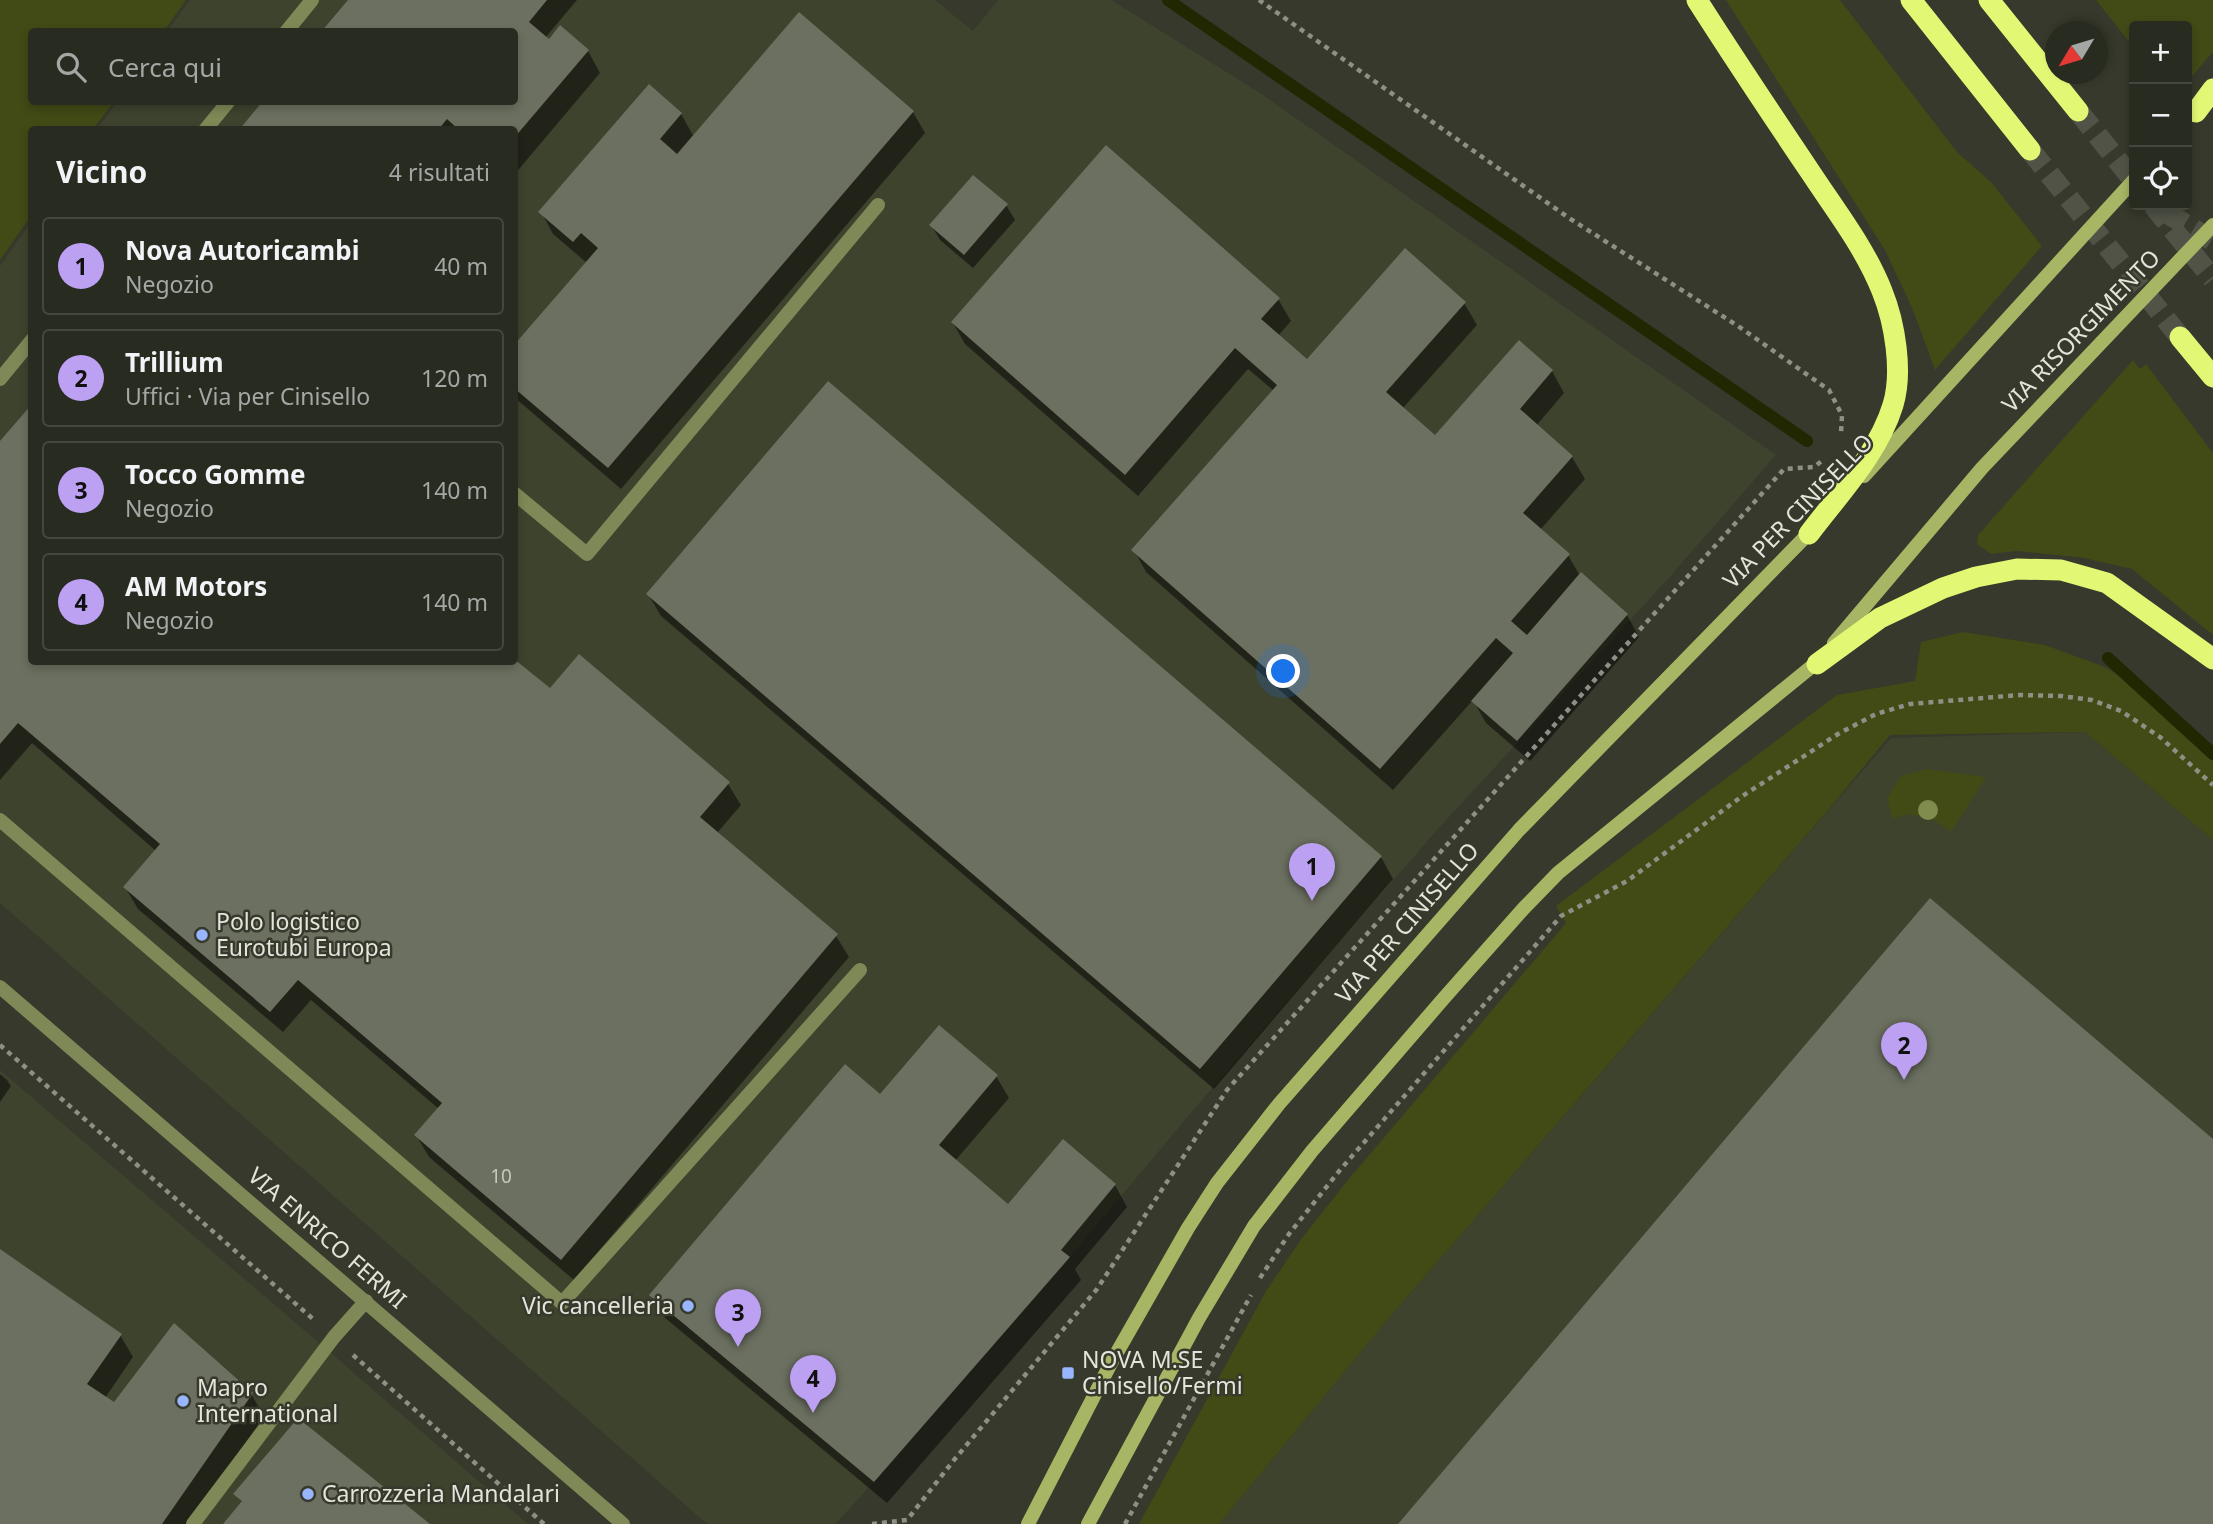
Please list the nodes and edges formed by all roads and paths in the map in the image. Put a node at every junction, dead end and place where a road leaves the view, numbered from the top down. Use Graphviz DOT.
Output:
graph roads {
  1 [pos="312,0"];
  2 [pos="1259,0"];
  3 [pos="1697,0"];
  4 [pos="1911,0"];
  5 [pos="1992,1"];
  6 [pos="289,28"];
  7 [pos="2213,89"];
  8 [pos="2213,96"];
  9 [pos="226,105"];
  10 [pos="2078,111"];
  11 [pos="2192,117"];
  12 [pos="208,126"];
  13 [pos="2030,150"];
  14 [pos="2129,186"];
  15 [pos="878,205"];
  16 [pos="2213,225"];
  17 [pos="2180,337"];
  18 [pos="28,345"];
  19 [pos="2213,377"];
  20 [pos="0,379"];
  21 [pos="1838,440"];
  22 [pos="1832,452"];
  23 [pos="518,496"];
  24 [pos="1809,534"];
  25 [pos="2213,659"];
  26 [pos="1817,664"];
  27 [pos="2213,785"];
  28 [pos="0,820"];
  29 [pos="860,970"];
  30 [pos="0,987"];
  31 [pos="0,1045"];
  32 [pos="366,1301"];
  33 [pos="334,1337"];
  34 [pos="193,1524"];
  35 [pos="544,1524"];
  36 [pos="623,1524"];
  37 [pos="872,1524"];
  38 [pos="1028,1524"];
  39 [pos="1088,1524"];
  40 [pos="1125,1524"];
  1 -- 6 [label="street"];
  2 -- 21 [label="path"];
  3 -- 24 [label="highway"];
  4 -- 13 [label="highway"];
  5 -- 10 [label="highway"];
  7 -- 11 [label="highway"];
  8 -- 11 [label="main road"];
  9 -- 12 [label="street"];
  14 -- 24 [label="main road, VIA PER CINISELLO"];
  15 -- 23 [label="street"];
  16 -- 26 [label="main road, VIA RISORGIMENTO"];
  17 -- 19 [label="highway"];
  18 -- 20 [label="street"];
  22 -- 37 [label="path"];
  24 -- 38 [label="main road, VIA PER CINISELLO"];
  25 -- 26 [label="highway"];
  26 -- 39 [label="main road"];
  27 -- 40 [label="path"];
  28 -- 29 [label="street"];
  30 -- 32 [label="street, VIA ENRICO FERMI"];
  31 -- 33 [label="path"];
  32 -- 33 [label="street"];
  32 -- 36 [label="street, VIA ENRICO FERMI"];
  33 -- 34 [label="street"];
  33 -- 35 [label="path"];
}
